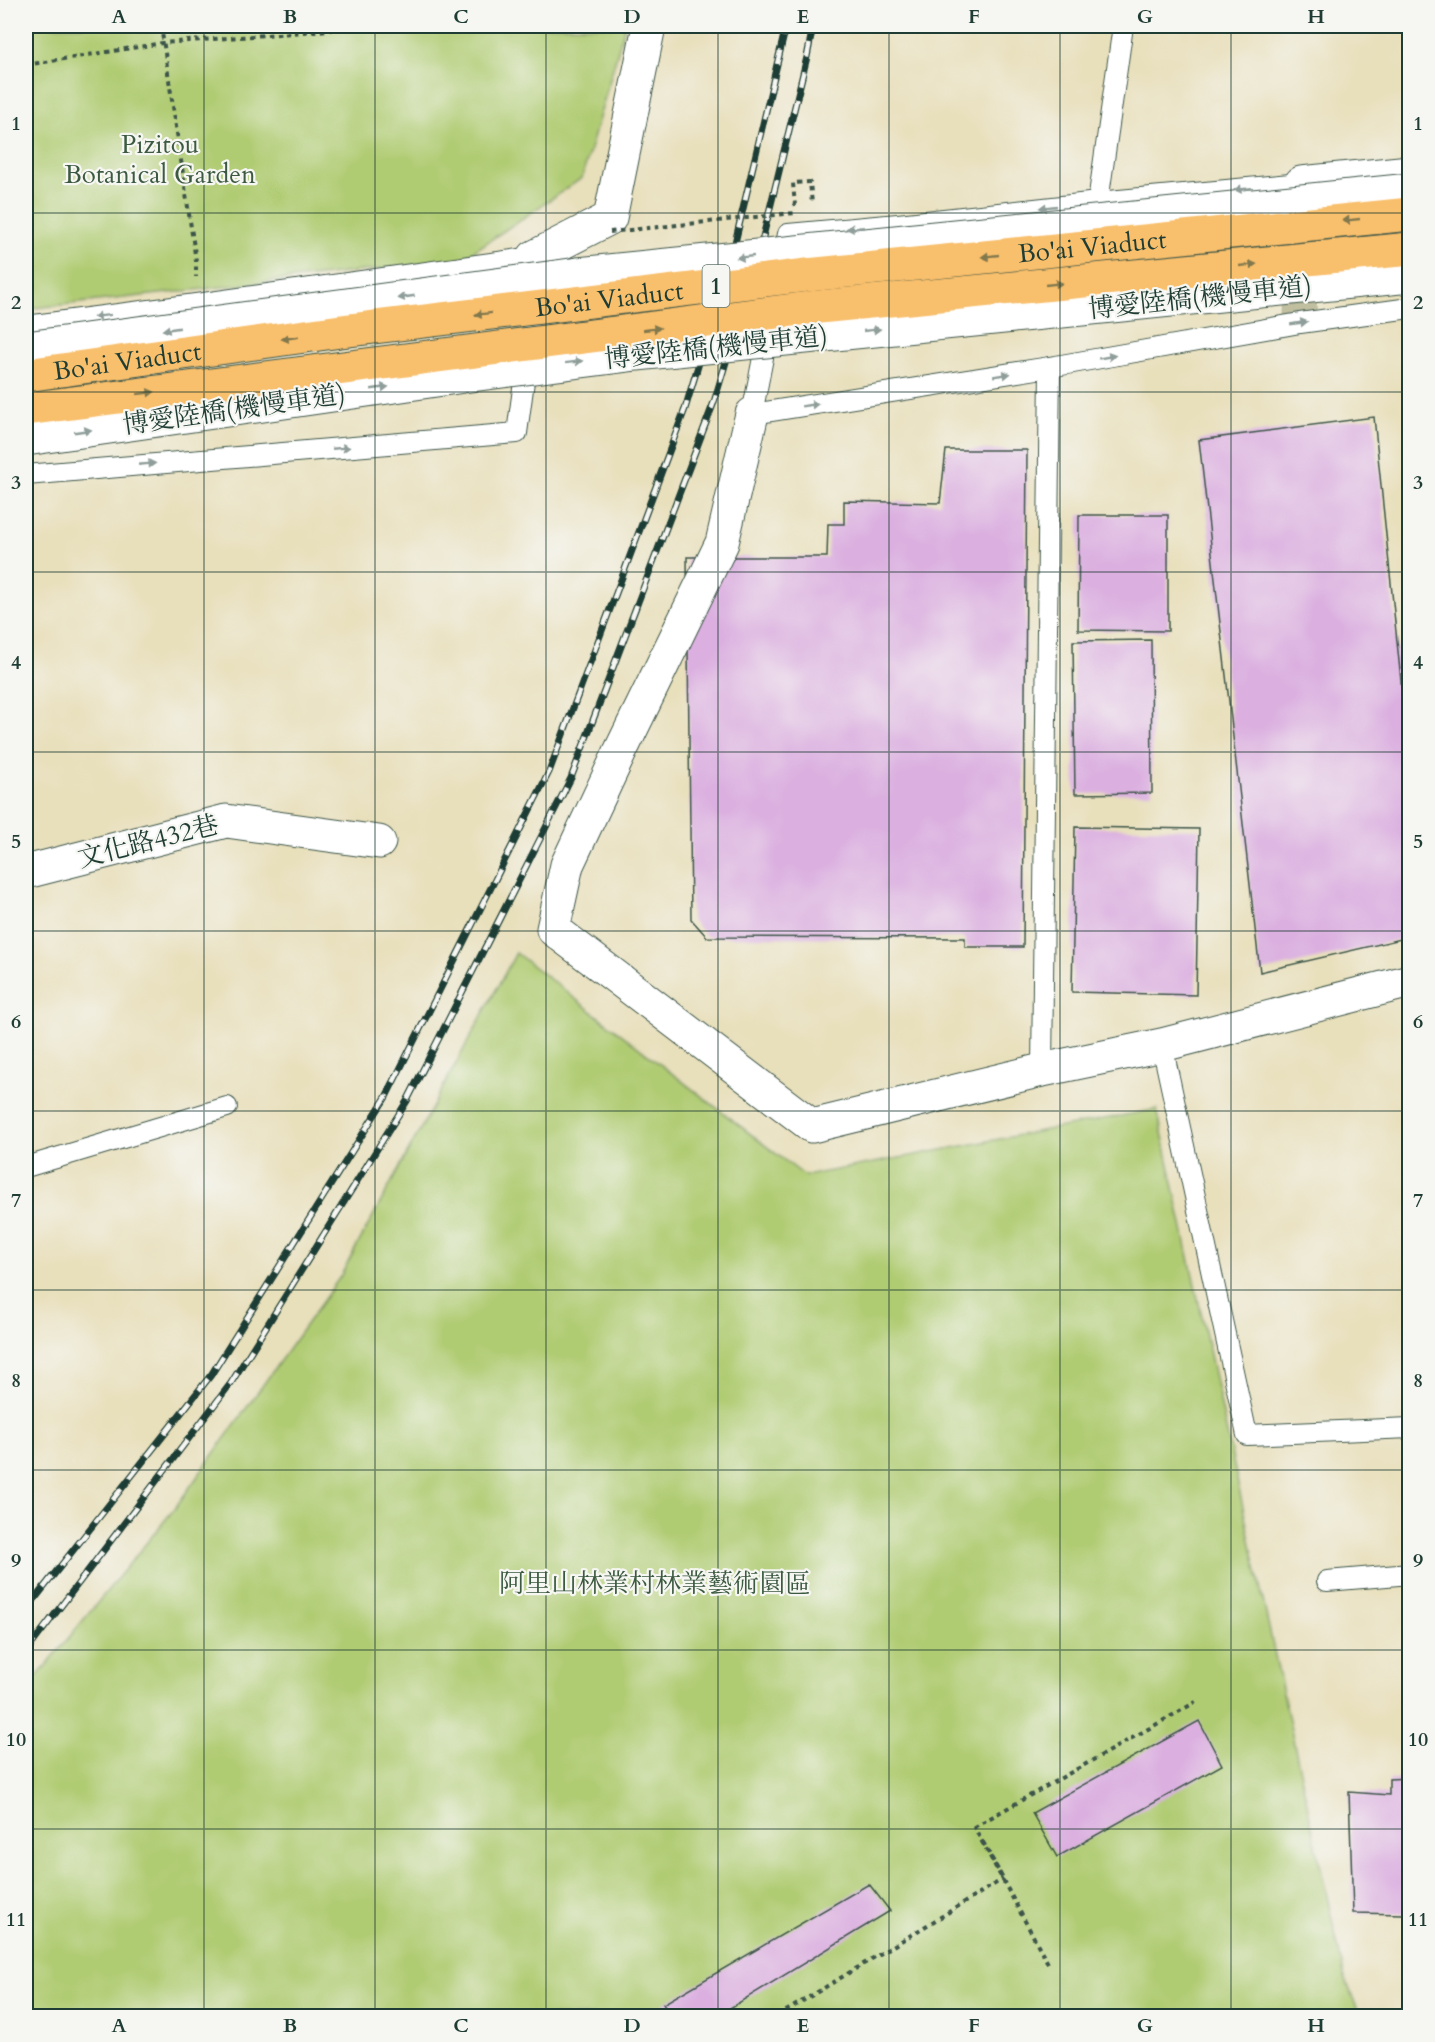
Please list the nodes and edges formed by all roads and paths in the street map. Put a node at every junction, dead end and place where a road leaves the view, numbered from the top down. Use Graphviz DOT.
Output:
graph roads {
  1 [pos="160,26"];
  2 [pos="338,26"];
  3 [pos="649,26"];
  4 [pos="1123,26"];
  5 [pos="163,43"];
  6 [pos="26,65"];
  7 [pos="1410,172"];
  8 [pos="1301,183"];
  9 [pos="1410,190"];
  10 [pos="1098,202"];
  11 [pos="1410,214"];
  12 [pos="610,232"];
  13 [pos="814,232"];
  14 [pos="1410,249"];
  15 [pos="534,257"];
  16 [pos="1410,276"];
  17 [pos="196,304"];
  18 [pos="1410,308"];
  19 [pos="26,326"];
  20 [pos="26,348"];
  21 [pos="1050,367"];
  22 [pos="26,375"];
  23 [pos="26,409"];
  24 [pos="752,414"];
  25 [pos="26,439"];
  26 [pos="26,475"];
  27 [pos="379,842"];
  28 [pos="26,872"];
  29 [pos="1410,981"];
  30 [pos="1162,1045"];
  31 [pos="1042,1070"];
  32 [pos="227,1107"];
  33 [pos="26,1167"];
  34 [pos="1410,1428"];
  35 [pos="1410,1574"];
  36 [pos="1327,1581"];
  37 [pos="1196,1702"];
  38 [pos="974,1827"];
  39 [pos="983,1842"];
  40 [pos="1003,1879"];
  41 [pos="1050,1967"];
  42 [pos="778,2016"];
  1 -- 5 [label="path"];
  2 -- 5 [label="path"];
  3 -- 15 [label="street"];
  4 -- 10 [label="lane"];
  5 -- 6 [label="path"];
  5 -- 17 [label="path"];
  7 -- 8 [label="street"];
  8 -- 10 [label="lane, one-way"];
  9 -- 20 [label="street, one-way, bridge"];
  10 -- 13 [label="lane, one-way"];
  11 -- 22 [label="main road, Bo'ai Viaduct / 1, one-way, bridge"];
  12 -- 13 [label="path, bridge"];
  13 -- 24 [label="lane"];
  23 -- 14 [label="main road, Bo'ai Viaduct / 1, one-way, bridge"];
  15 -- 17 [label="lane"];
  26 -- 15 [label="lane, one-way"];
  25 -- 16 [label="street, 博愛陸橋(機慢車道), one-way, bridge"];
  17 -- 19 [label="lane, one-way"];
  21 -- 18 [label="lane, one-way"];
  24 -- 21 [label="lane, one-way"];
  21 -- 31 [label="lane"];
  24 -- 31 [label="street"];
  27 -- 28 [label="street, 文化路432巷"];
  29 -- 30 [label="street"];
  30 -- 31 [label="street"];
  30 -- 34 [label="lane"];
  32 -- 33 [label="lane"];
  35 -- 36 [label="lane"];
  37 -- 38 [label="path"];
  38 -- 39 [label="path"];
  38 -- 40 [label="path"];
  39 -- 40 [label="path"];
  39 -- 41 [label="path"];
  40 -- 42 [label="path"];
}
